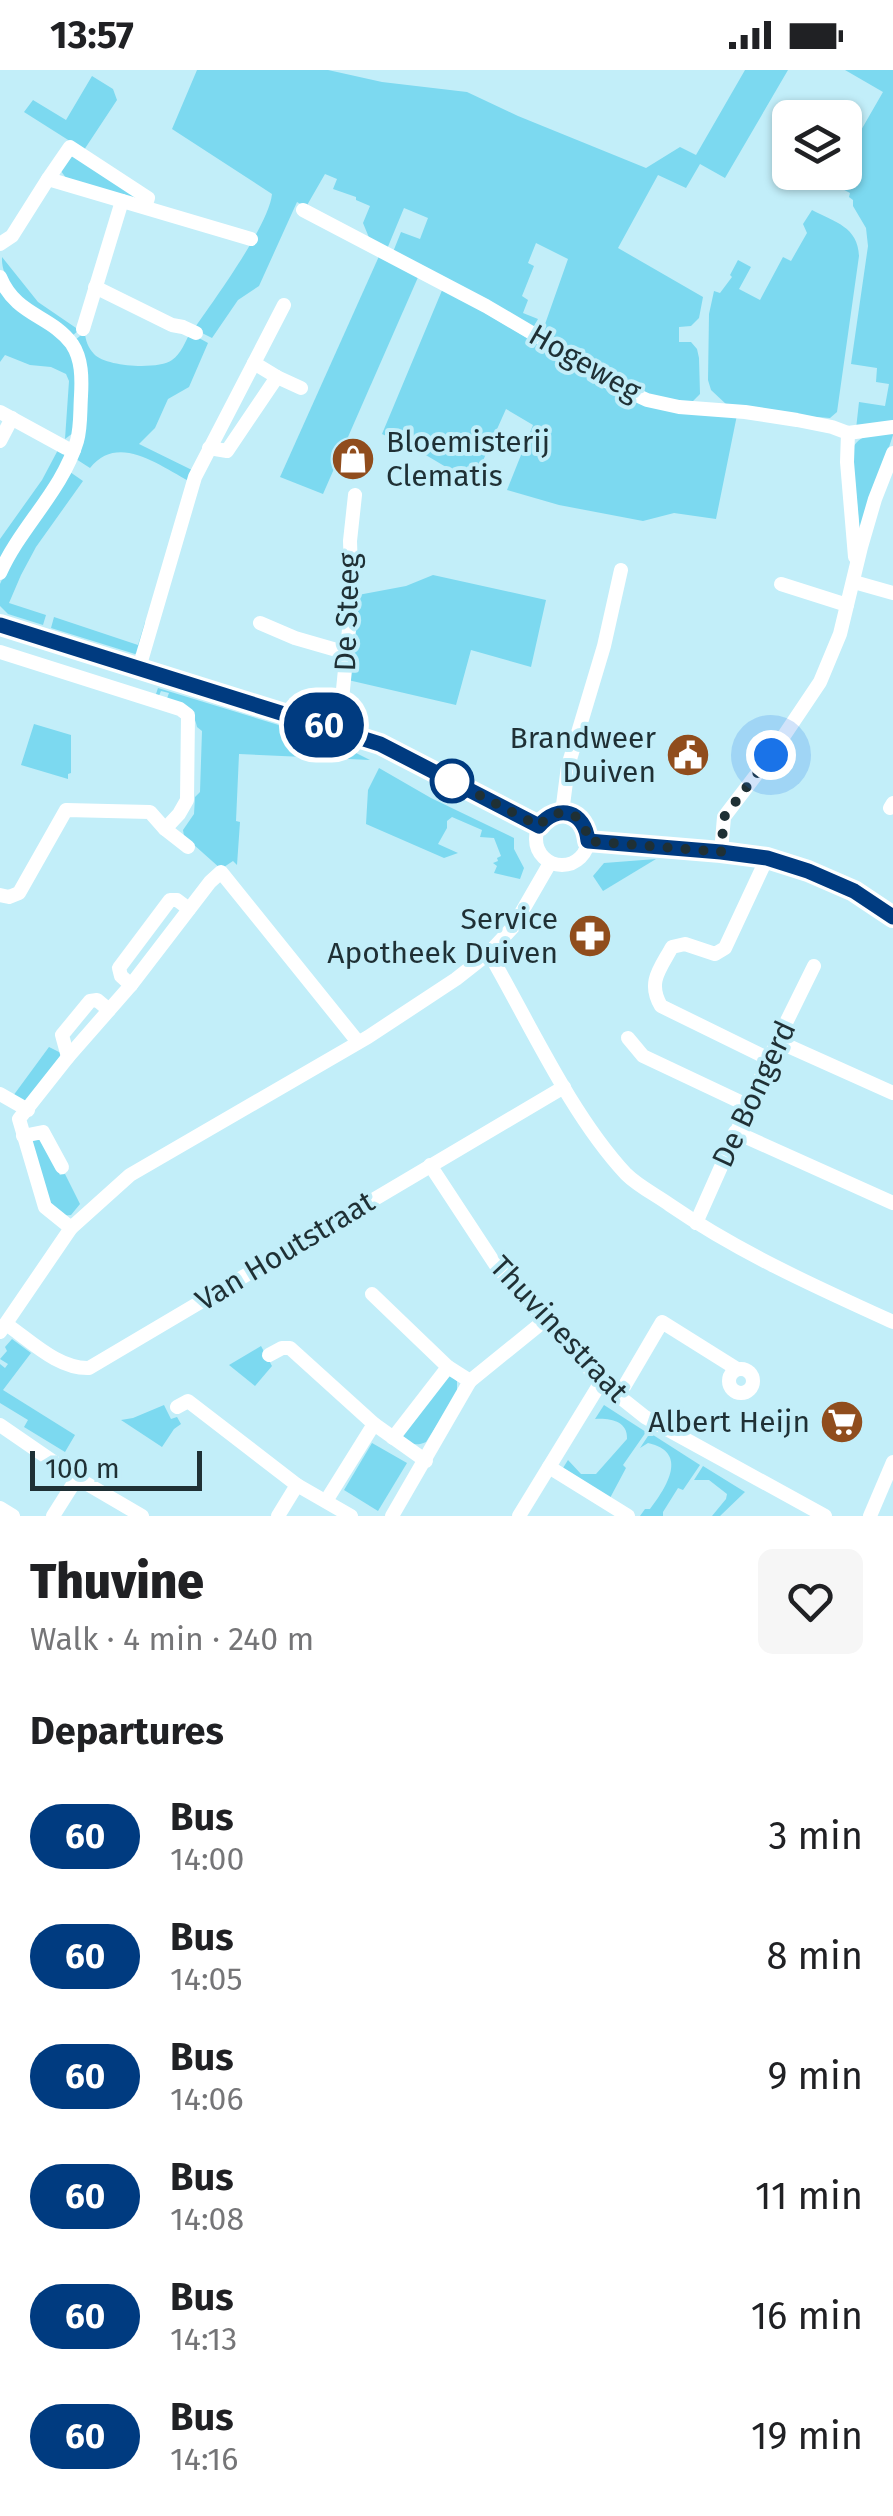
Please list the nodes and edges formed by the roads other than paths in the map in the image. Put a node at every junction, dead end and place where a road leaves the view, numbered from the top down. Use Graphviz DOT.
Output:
graph roads {
  1 [pos="48,179"];
  2 [pos="122,201"];
  3 [pos="145,207"];
  4 [pos="302,210"];
  5 [pos="252,238"];
  6 [pos="0,244"];
  7 [pos="0,278"];
  8 [pos="95,287"];
  9 [pos="284,306"];
  10 [pos="84,329"];
  11 [pos="196,333"];
  12 [pos="254,363"];
  13 [pos="277,377"];
  14 [pos="301,388"];
  15 [pos="6,415"];
  16 [pos="893,427"];
  17 [pos="848,433"];
  18 [pos="0,441"];
  19 [pos="209,448"];
  20 [pos="74,450"];
  21 [pos="893,453"];
  22 [pos="355,494"];
  23 [pos="620,570"];
  24 [pos="0,573"];
  25 [pos="854,574"];
  26 [pos="781,584"];
  27 [pos="893,593"];
  28 [pos="847,605"];
  29 [pos="260,623"];
  30 [pos="0,625"];
  31 [pos="0,652"];
  32 [pos="348,653"];
  33 [pos="139,668"];
  34 [pos="339,730"];
  35 [pos="562,813"];
  36 [pos="539,826"];
  37 [pos="165,830"];
  38 [pos="588,841"];
  39 [pos="188,847"];
  40 [pos="721,852"];
  41 [pos="767,858"];
  42 [pos="550,862"];
  43 [pos="0,895"];
  44 [pos="893,918"];
  45 [pos="489,953"];
  46 [pos="814,966"];
  47 [pos="628,1038"];
  48 [pos="777,1041"];
  49 [pos="358,1042"];
  50 [pos="769,1058"];
  51 [pos="564,1086"];
  52 [pos="893,1092"];
  53 [pos="0,1094"];
  54 [pos="749,1106"];
  55 [pos="28,1110"];
  56 [pos="736,1132"];
  57 [pos="23,1136"];
  58 [pos="430,1165"];
  59 [pos="62,1167"];
  60 [pos="893,1203"];
  61 [pos="696,1223"];
  62 [pos="71,1228"];
  63 [pos="372,1294"];
  64 [pos="544,1321"];
  65 [pos="893,1322"];
  66 [pos="3,1328"];
  67 [pos="269,1354"];
  68 [pos="448,1368"];
  69 [pos="738,1369"];
  70 [pos="470,1382"];
  71 [pos="600,1382"];
  72 [pos="618,1396"];
  73 [pos="177,1407"];
  74 [pos="374,1424"];
  75 [pos="0,1425"];
  76 [pos="393,1438"];
  77 [pos="426,1461"];
  78 [pos="893,1462"];
  79 [pos="549,1468"];
  80 [pos="77,1478"];
  81 [pos="297,1485"];
  82 [pos="326,1501"];
  83 [pos="0,1508"];
  84 [pos="795,1509"];
  85 [pos="13,1516"];
  86 [pos="54,1516"];
  87 [pos="142,1516"];
  88 [pos="278,1516"];
  89 [pos="351,1516"];
  90 [pos="392,1516"];
  91 [pos="519,1516"];
  92 [pos="628,1516"];
  93 [pos="825,1516"];
  94 [pos="870,1516"];
  1 -- 2 [label="street"];
  1 -- 3 [label="street"];
  1 -- 6 [label="street"];
  2 -- 3 [label="street"];
  2 -- 8 [label="street"];
  3 -- 5 [label="street"];
  4 -- 17 [label="street, Hogeweg"];
  7 -- 20 [label="street"];
  8 -- 10 [label="street"];
  8 -- 11 [label="street"];
  9 -- 12 [label="street"];
  12 -- 13 [label="street"];
  12 -- 19 [label="street"];
  13 -- 14 [label="street"];
  13 -- 19 [label="street"];
  15 -- 18 [label="street"];
  15 -- 20 [label="street"];
  16 -- 17 [label="street, Hogeweg"];
  17 -- 25 [label="street"];
  19 -- 33 [label="street"];
  20 -- 24 [label="street"];
  21 -- 25 [label="street"];
  22 -- 32 [label="street, De Steeg"];
  23 -- 35 [label="street"];
  25 -- 27 [label="street"];
  25 -- 28 [label="street"];
  26 -- 28 [label="street"];
  28 -- 40 [label="street"];
  29 -- 32 [label="street"];
  30 -- 33 [label="street"];
  31 -- 37 [label="street"];
  32 -- 34 [label="street, De Steeg"];
  33 -- 34 [label="street"];
  34 -- 36 [label="street"];
  35 -- 36 [label="street"];
  35 -- 38 [label="street"];
  36 -- 42 [label="street"];
  37 -- 39 [label="street"];
  37 -- 43 [label="street"];
  38 -- 40 [label="street"];
  38 -- 42 [label="street"];
  40 -- 41 [label="street"];
  41 -- 44 [label="street"];
  41 -- 50 [label="street"];
  42 -- 45 [label="street"];
  45 -- 49 [label="street"];
  45 -- 51 [label="street"];
  46 -- 48 [label="street, De Bongerd"];
  47 -- 54 [label="street"];
  48 -- 50 [label="street, De Bongerd"];
  48 -- 52 [label="street"];
  49 -- 55 [label="street"];
  49 -- 62 [label="street"];
  50 -- 54 [label="street, De Bongerd"];
  51 -- 58 [label="street, Van Houtstraat"];
  51 -- 61 [label="street"];
  53 -- 55 [label="street"];
  54 -- 56 [label="street, De Bongerd"];
  55 -- 57 [label="street"];
  56 -- 60 [label="street"];
  56 -- 61 [label="street, De Bongerd"];
  57 -- 59 [label="street"];
  57 -- 62 [label="street"];
  58 -- 64 [label="street, Thuvinestraat"];
  58 -- 66 [label="street, Van Houtstraat"];
  61 -- 65 [label="street"];
  62 -- 66 [label="street"];
  63 -- 68 [label="street"];
  64 -- 70 [label="street"];
  64 -- 71 [label="street, Thuvinestraat"];
  67 -- 74 [label="street"];
  68 -- 70 [label="street"];
  68 -- 76 [label="street"];
  69 -- 72 [label="street"];
  70 -- 77 [label="street"];
  71 -- 72 [label="street, Thuvinestraat"];
  71 -- 79 [label="street"];
  72 -- 84 [label="street, Thuvinestraat"];
  73 -- 81 [label="street"];
  74 -- 76 [label="street"];
  74 -- 82 [label="street"];
  75 -- 80 [label="street"];
  76 -- 77 [label="street"];
  77 -- 90 [label="street"];
  78 -- 94 [label="street"];
  79 -- 91 [label="street"];
  79 -- 92 [label="street"];
  80 -- 86 [label="street"];
  80 -- 87 [label="street"];
  81 -- 82 [label="street"];
  81 -- 88 [label="street"];
  82 -- 89 [label="street"];
  83 -- 85 [label="street"];
  84 -- 93 [label="street, Thuvinestraat"];
}
